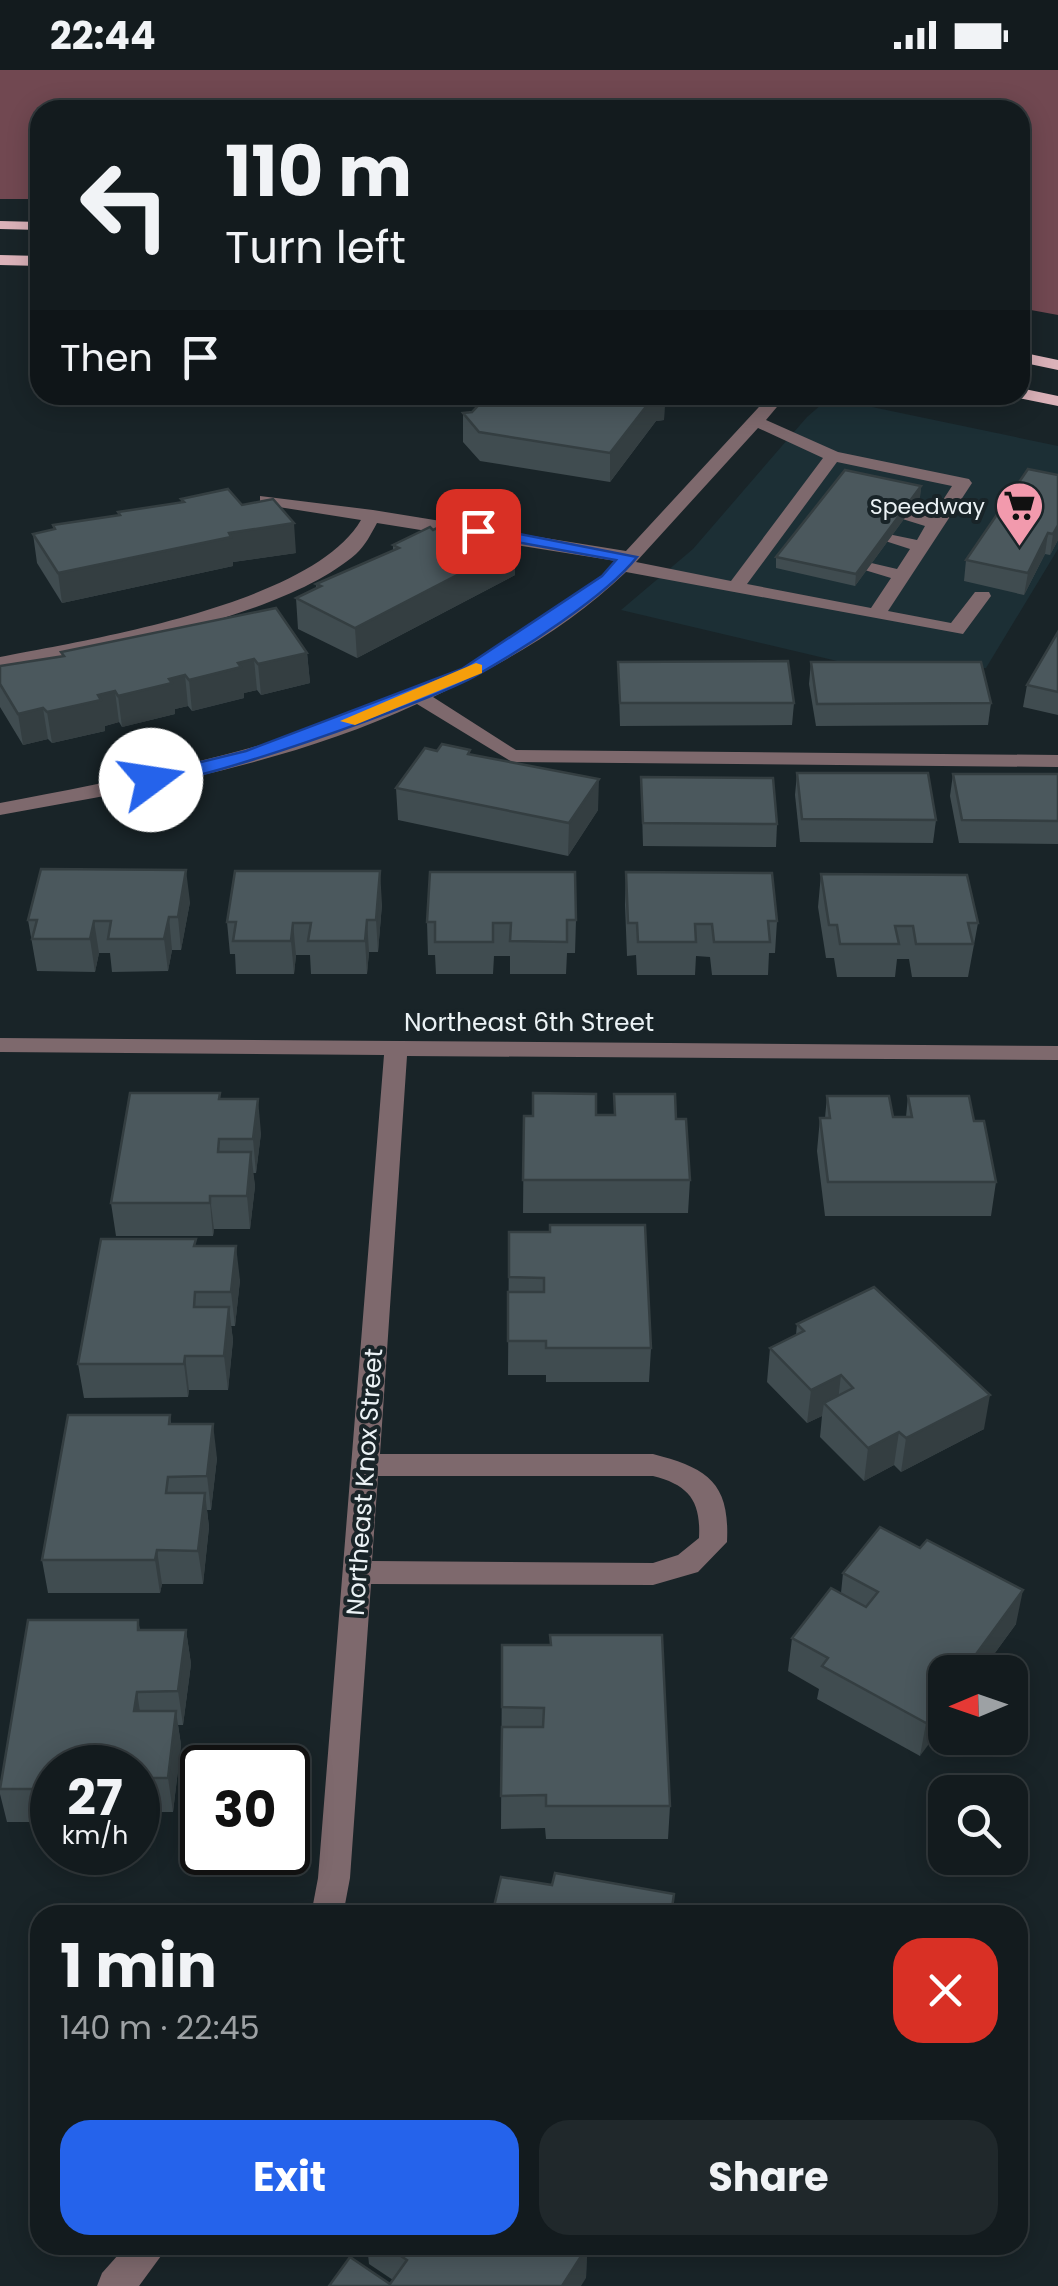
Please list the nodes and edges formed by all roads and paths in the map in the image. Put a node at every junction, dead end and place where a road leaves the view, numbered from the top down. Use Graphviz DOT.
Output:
graph roads {
  1 [pos="0,225"];
  2 [pos="30,226"];
  3 [pos="0,260"];
  4 [pos="30,261"];
  5 [pos="1030,360"];
  6 [pos="1058,365"];
  7 [pos="1030,395"];
  8 [pos="1058,401"];
  9 [pos="770,405"];
  10 [pos="755,421"];
  11 [pos="833,456"];
  12 [pos="802,497"];
  13 [pos="266,500"];
  14 [pos="826,501"];
  15 [pos="373,515"];
  16 [pos="906,517"];
  17 [pos="785,519"];
  18 [pos="936,523"];
  19 [pos="808,524"];
  20 [pos="888,540"];
  21 [pos="921,546"];
  22 [pos="764,547"];
  23 [pos="787,551"];
  24 [pos="624,561"];
  25 [pos="867,568"];
  26 [pos="902,575"];
  27 [pos="735,588"];
  28 [pos="982,596"];
  29 [pos="876,615"];
  30 [pos="0,662"];
  31 [pos="417,695"];
  32 [pos="1058,761"];
  33 [pos="0,809"];
  34 [pos="0,1045"];
  35 [pos="396,1049"];
  36 [pos="1058,1053"];
  37 [pos="365,1465"];
  38 [pos="357,1572"];
  39 [pos="329,1905"];
  40 [pos="142,2255"];
  41 [pos="116,2286"];
  1 -- 2 [label="main road"];
  3 -- 4 [label="main road"];
  5 -- 6 [label="main road"];
  7 -- 8 [label="main road"];
  9 -- 10 [label="street"];
  10 -- 11 [label="street"];
  10 -- 24 [label="street"];
  11 -- 12 [label="street"];
  11 -- 18 [label="street"];
  12 -- 14 [label="street"];
  12 -- 17 [label="street"];
  13 -- 15 [label="street"];
  15 -- 24 [label="street"];
  15 -- 30 [label="street"];
  16 -- 18 [label="street"];
  17 -- 19 [label="street"];
  17 -- 22 [label="street"];
  18 -- 21 [label="street"];
  20 -- 21 [label="street"];
  21 -- 26 [label="street"];
  22 -- 23 [label="street"];
  22 -- 27 [label="street"];
  24 -- 27 [label="street"];
  24 -- 31 [label="street"];
  25 -- 26 [label="street"];
  26 -- 29 [label="street"];
  27 -- 29 [label="street"];
  28 -- 29 [label="street"];
  31 -- 32 [label="street"];
  31 -- 33 [label="street"];
  34 -- 35 [label="street, Northeast 6th Street"];
  35 -- 36 [label="street, Northeast 6th Street"];
  35 -- 37 [label="street, Northeast Knox Street"];
  37 -- 38 [label="street, Northeast Knox Street"];
  37 -- 38 [label="street"];
  38 -- 39 [label="street, Northeast Knox Street"];
  40 -- 41 [label="street"];
}
